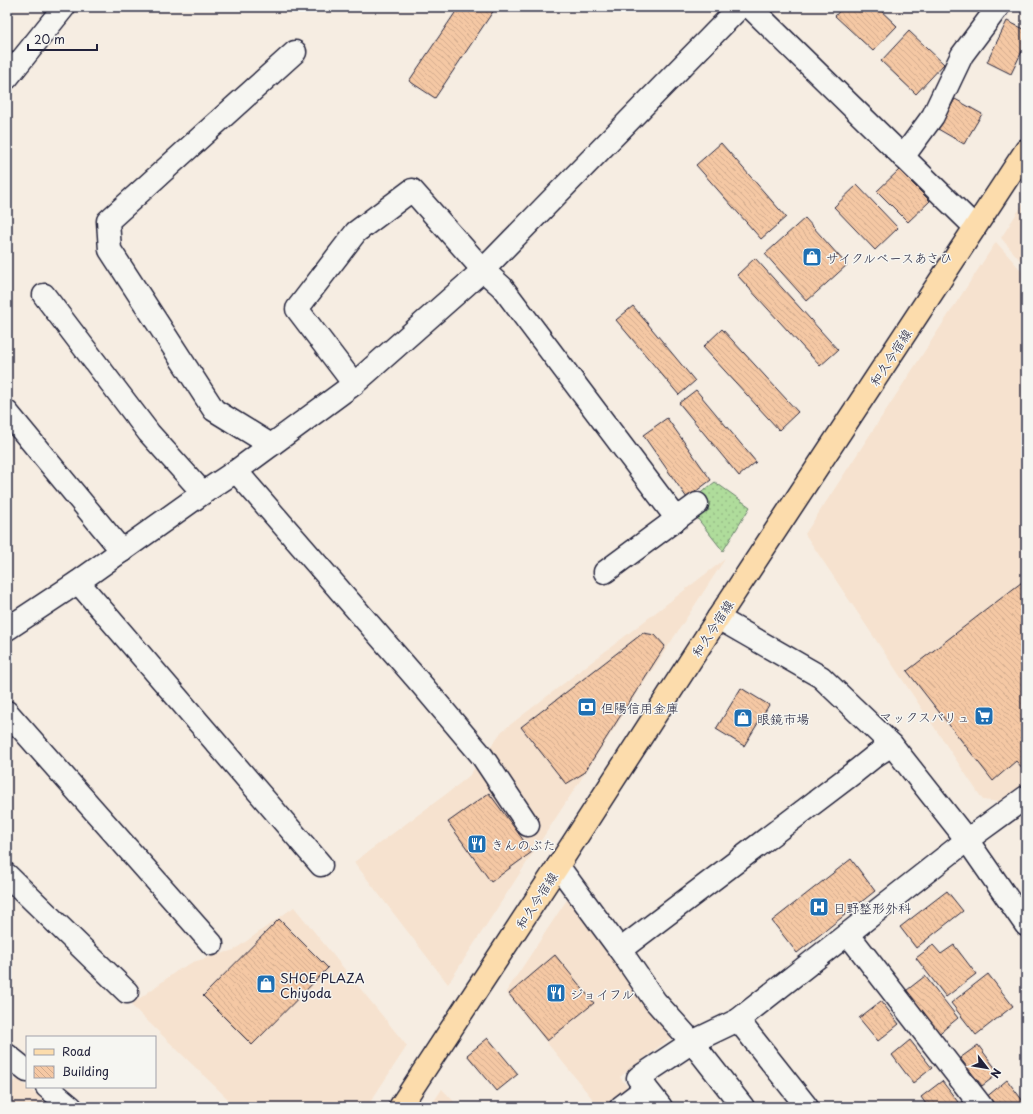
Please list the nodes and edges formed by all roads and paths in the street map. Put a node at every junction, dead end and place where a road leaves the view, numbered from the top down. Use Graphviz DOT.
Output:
graph roads {
  1 [pos="64,7"];
  2 [pos="740,7"];
  3 [pos="750,7"];
  4 [pos="998,7"];
  5 [pos="295,52"];
  6 [pos="7,78"];
  7 [pos="1026,150"];
  8 [pos="903,157"];
  9 [pos="976,227"];
  10 [pos="483,270"];
  11 [pos="44,295"];
  12 [pos="354,384"];
  13 [pos="7,412"];
  14 [pos="271,445"];
  15 [pos="236,471"];
  16 [pos="203,492"];
  17 [pos="696,504"];
  18 [pos="677,519"];
  19 [pos="122,551"];
  20 [pos="605,572"];
  21 [pos="78,582"];
  22 [pos="718,618"];
  23 [pos="7,629"];
  24 [pos="7,712"];
  25 [pos="892,745"];
  26 [pos="1026,797"];
  27 [pos="528,825"];
  28 [pos="967,840"];
  29 [pos="321,865"];
  30 [pos="558,866"];
  31 [pos="7,875"];
  32 [pos="1026,925"];
  33 [pos="848,934"];
  34 [pos="212,944"];
  35 [pos="620,950"];
  36 [pos="127,992"];
  37 [pos="738,1020"];
  38 [pos="692,1042"];
  39 [pos="7,1055"];
  40 [pos="26,1070"];
  41 [pos="47,1088"];
  42 [pos="646,1088"];
  43 [pos="71,1107"];
  44 [pos="400,1107"];
  45 [pos="620,1107"];
  46 [pos="661,1107"];
  47 [pos="743,1107"];
  48 [pos="807,1107"];
  49 [pos="982,1107"];
  1 -- 6 [label="street"];
  2 -- 10 [label="street"];
  3 -- 8 [label="street"];
  4 -- 8 [label="street"];
  5 -- 14 [label="street"];
  7 -- 9 [label="main road, 和久今宿線"];
  8 -- 9 [label="street"];
  9 -- 22 [label="main road, 和久今宿線"];
  10 -- 12 [label="street"];
  10 -- 12 [label="street"];
  10 -- 18 [label="street"];
  11 -- 16 [label="street"];
  12 -- 14 [label="street"];
  13 -- 19 [label="street"];
  14 -- 15 [label="street"];
  15 -- 16 [label="street"];
  15 -- 27 [label="street"];
  16 -- 19 [label="street"];
  17 -- 18 [label="street"];
  18 -- 20 [label="street"];
  19 -- 21 [label="street"];
  21 -- 23 [label="street"];
  21 -- 29 [label="street"];
  22 -- 25 [label="street"];
  22 -- 30 [label="main road, 和久今宿線"];
  24 -- 34 [label="street"];
  25 -- 28 [label="street"];
  25 -- 35 [label="street"];
  26 -- 28 [label="street"];
  28 -- 32 [label="street"];
  28 -- 33 [label="street"];
  30 -- 35 [label="street"];
  30 -- 44 [label="main road, 和久今宿線"];
  31 -- 36 [label="street"];
  33 -- 37 [label="street"];
  33 -- 49 [label="street"];
  35 -- 38 [label="street"];
  37 -- 38 [label="street"];
  37 -- 48 [label="street"];
  38 -- 42 [label="street"];
  38 -- 47 [label="street"];
  39 -- 40 [label="street"];
  41 -- 43 [label="street"];
  42 -- 45 [label="street"];
  42 -- 46 [label="street"];
}
